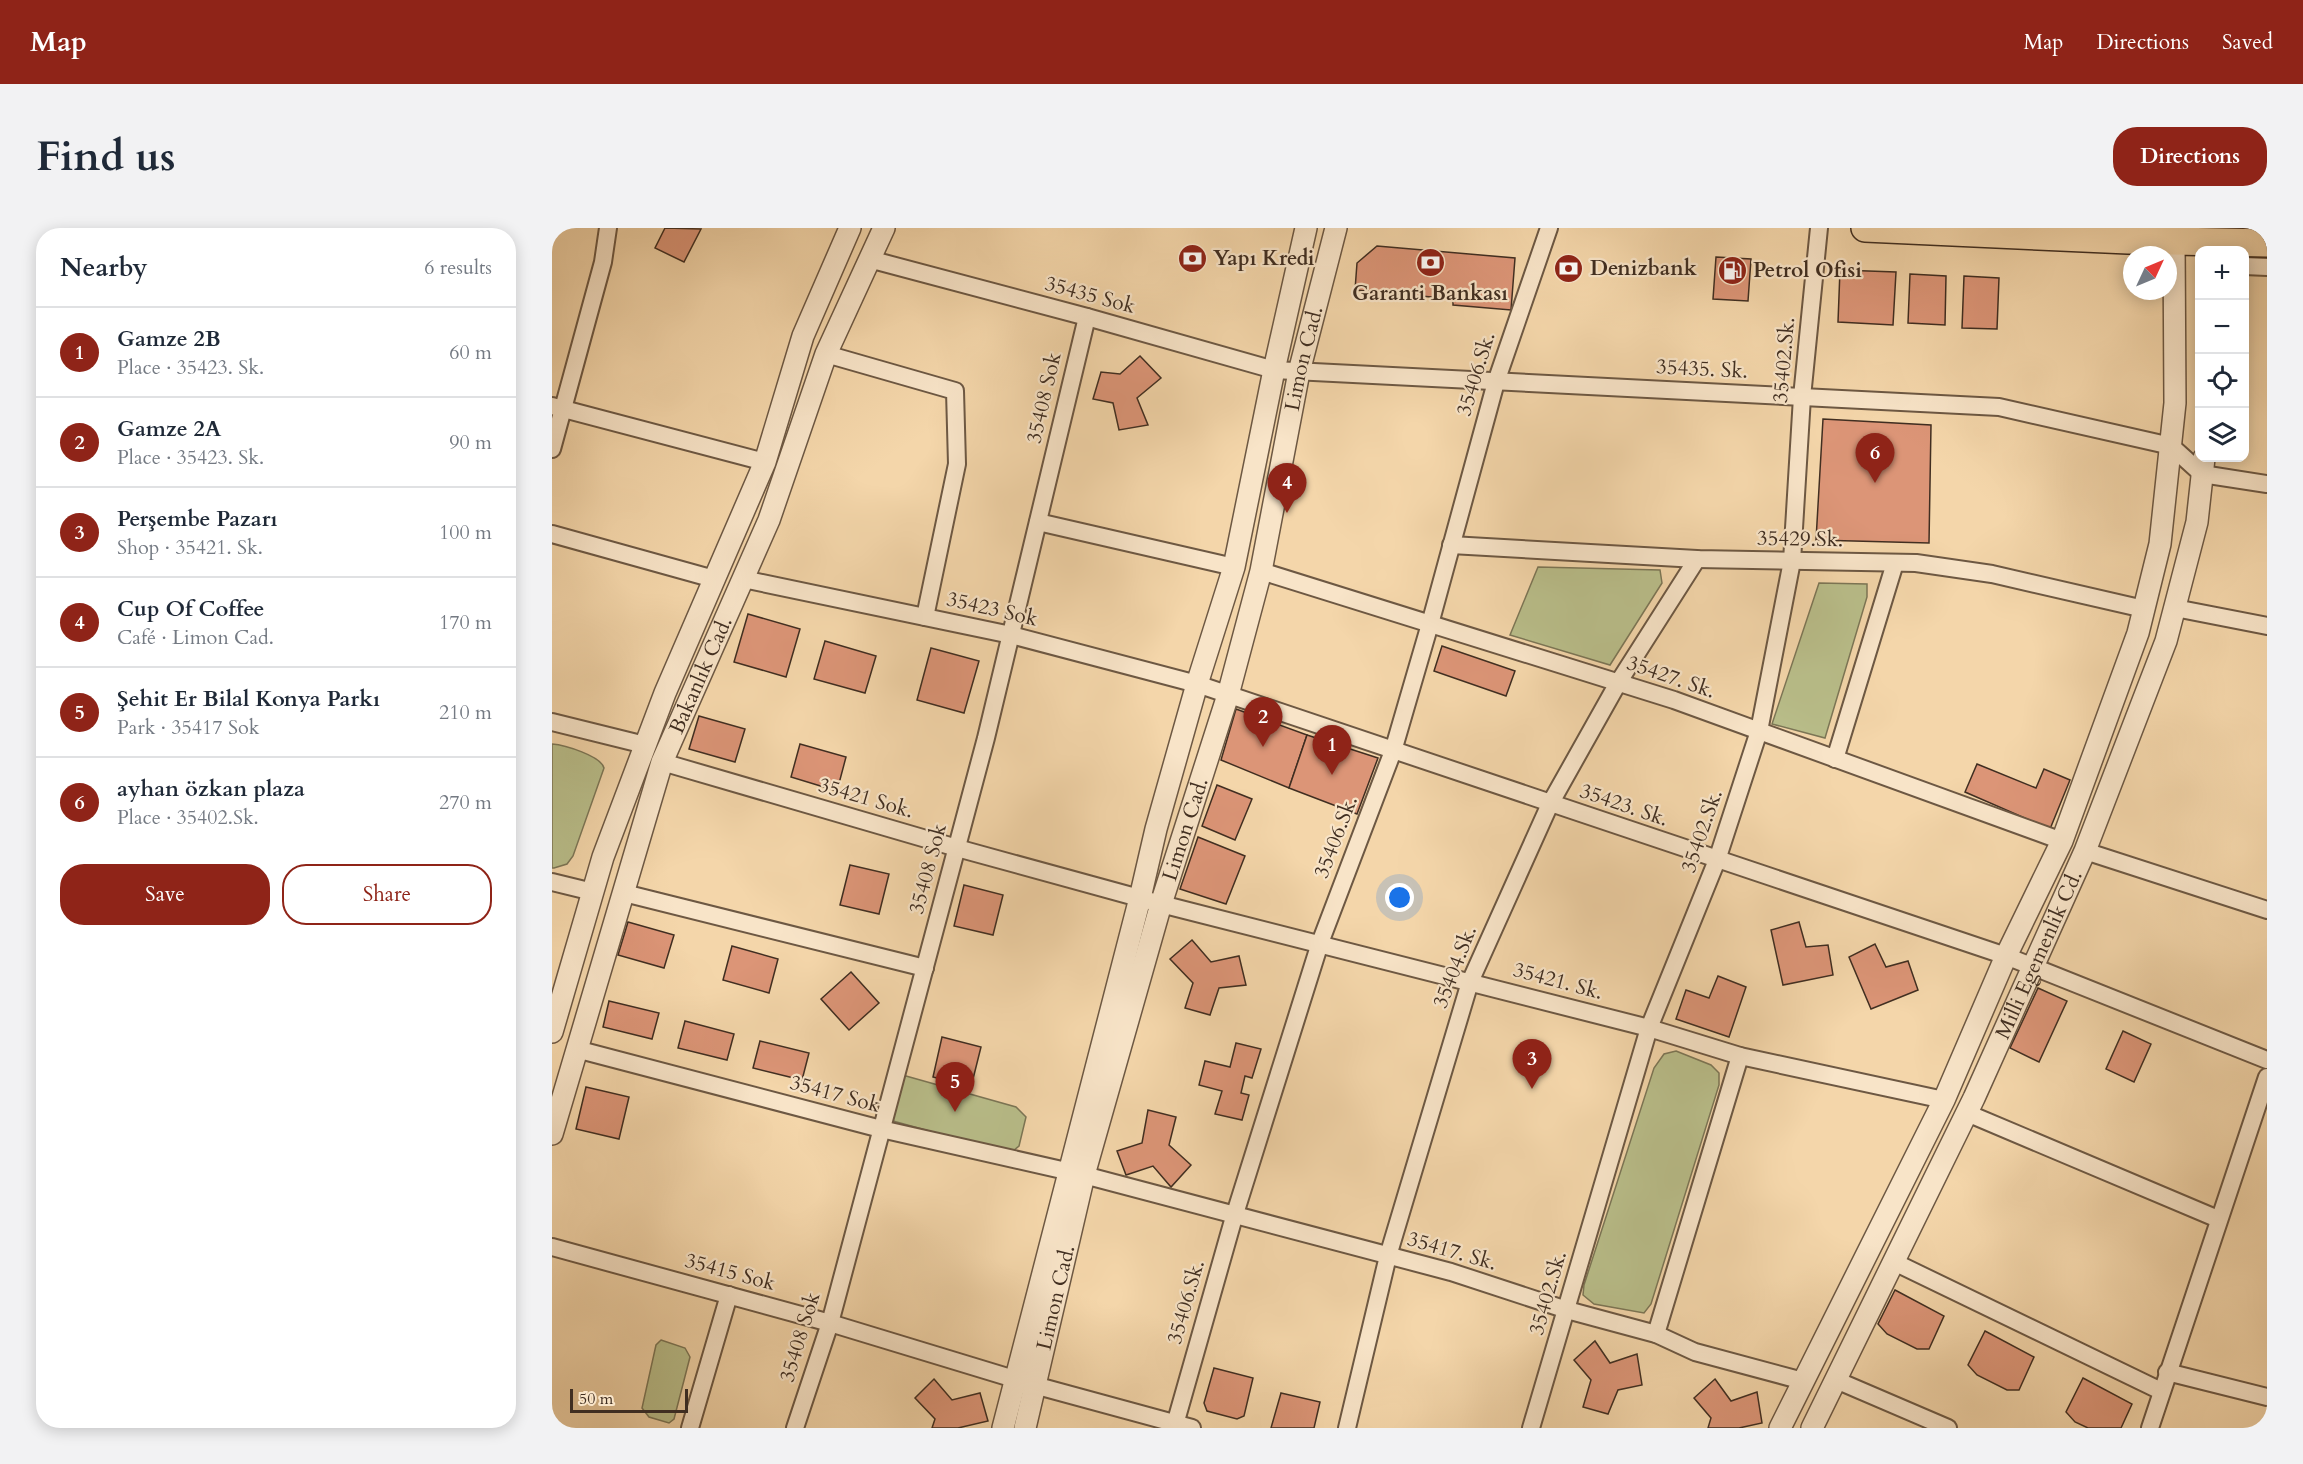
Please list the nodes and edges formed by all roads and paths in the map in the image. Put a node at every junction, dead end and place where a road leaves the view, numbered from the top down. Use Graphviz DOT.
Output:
graph roads {
  1 [pos="608,228"];
  2 [pos="850,228"];
  3 [pos="884,228"];
  4 [pos="1306,228"];
  5 [pos="1336,228"];
  6 [pos="1549,228"];
  7 [pos="1819,228"];
  8 [pos="1865,228"];
  9 [pos="2174,241"];
  10 [pos="2267,243"];
  11 [pos="2209,246"];
  12 [pos="869,259"];
  13 [pos="2249,266"];
  14 [pos="2267,267"];
  15 [pos="1087,316"];
  16 [pos="826,354"];
  17 [pos="1274,370"];
  18 [pos="1299,372"];
  19 [pos="1496,382"];
  20 [pos="1803,397"];
  21 [pos="558,407"];
  22 [pos="2171,446"];
  23 [pos="552,449"];
  24 [pos="765,462"];
  25 [pos="2203,466"];
  26 [pos="2267,484"];
  27 [pos="1038,522"];
  28 [pos="552,534"];
  29 [pos="1451,545"];
  30 [pos="1696,560"];
  31 [pos="1792,561"];
  32 [pos="1895,563"];
  33 [pos="1234,567"];
  34 [pos="1261,571"];
  35 [pos="714,579"];
  36 [pos="743,579"];
  37 [pos="2175,608"];
  38 [pos="2144,609"];
  39 [pos="925,617"];
  40 [pos="1430,624"];
  41 [pos="2267,626"];
  42 [pos="1011,635"];
  43 [pos="1618,682"];
  44 [pos="1197,684"];
  45 [pos="1228,695"];
  46 [pos="552,722"];
  47 [pos="1759,731"];
  48 [pos="645,745"];
  49 [pos="1393,751"];
  50 [pos="1835,759"];
  51 [pos="662,762"];
  52 [pos="1550,804"];
  53 [pos="2062,841"];
  54 [pos="957,848"];
  55 [pos="2085,851"];
  56 [pos="1717,860"];
  57 [pos="552,882"];
  58 [pos="593,892"];
  59 [pos="624,892"];
  60 [pos="1140,898"];
  61 [pos="1161,904"];
  62 [pos="2267,909"];
  63 [pos="1320,943"];
  64 [pos="2006,956"];
  65 [pos="2032,967"];
  66 [pos="925,968"];
  67 [pos="1470,982"];
  68 [pos="1649,1028"];
  69 [pos="552,1032"];
  70 [pos="576,1049"];
  71 [pos="1740,1056"];
  72 [pos="2267,1060"];
  73 [pos="2267,1077"];
  74 [pos="1944,1100"];
  75 [pos="1967,1113"];
  76 [pos="881,1129"];
  77 [pos="552,1134"];
  78 [pos="1076,1174"];
  79 [pos="1234,1216"];
  80 [pos="2218,1219"];
  81 [pos="552,1247"];
  82 [pos="1388,1256"];
  83 [pos="1894,1262"];
  84 [pos="729,1295"];
  85 [pos="1567,1310"];
  86 [pos="830,1323"];
  87 [pos="1656,1334"];
  88 [pos="2168,1372"];
  89 [pos="1014,1378"];
  90 [pos="1836,1380"];
  91 [pos="1803,1381"];
  92 [pos="1034,1385"];
  93 [pos="2161,1391"];
  94 [pos="2267,1397"];
  95 [pos="1174,1426"];
  96 [pos="1819,1426"];
  97 [pos="690,1428"];
  98 [pos="795,1428"];
  99 [pos="1002,1428"];
  100 [pos="1025,1428"];
  101 [pos="1192,1428"];
  102 [pos="1347,1428"];
  103 [pos="1532,1428"];
  104 [pos="1780,1428"];
  105 [pos="1948,1428"];
  106 [pos="2150,1428"];
  1 -- 21 [label="street"];
  2 -- 24 [label="street, Bakanlık Cad."];
  3 -- 12 [label="street, Bakanlık Cad."];
  4 -- 17 [label="street, Limon Cad."];
  5 -- 18 [label="street, Limon Cad."];
  6 -- 19 [label="street, 35406.Sk."];
  7 -- 20 [label="street, 35402.Sk."];
  8 -- 9 [label="highway"];
  9 -- 11 [label="highway"];
  9 -- 22 [label="street"];
  10 -- 11 [label="highway"];
  12 -- 15 [label="street, 35435 Sok"];
  12 -- 16 [label="street, Bakanlık Cad."];
  13 -- 14 [label="street"];
  15 -- 17 [label="street, 35435 Sok"];
  15 -- 27 [label="street, 35408 Sok"];
  16 -- 36 [label="street, Bakanlık Cad."];
  16 -- 39 [label="street"];
  17 -- 18 [label="street, 35435 Sok"];
  17 -- 33 [label="street, Limon Cad."];
  18 -- 19 [label="street, 35435. Sk."];
  18 -- 34 [label="street, Limon Cad."];
  19 -- 20 [label="street, 35435. Sk."];
  19 -- 29 [label="street, 35406.Sk."];
  20 -- 22 [label="street, 35435. Sk."];
  20 -- 31 [label="street, 35402.Sk."];
  21 -- 23 [label="street"];
  21 -- 24 [label="street"];
  22 -- 25 [label="street"];
  22 -- 38 [label="street"];
  24 -- 35 [label="street, Bakanlık Cad."];
  25 -- 26 [label="street"];
  25 -- 37 [label="street, Milli Egemenlik Cd."];
  27 -- 33 [label="street"];
  27 -- 42 [label="street, 35408 Sok"];
  28 -- 35 [label="street"];
  29 -- 30 [label="street, 35429.Sk."];
  29 -- 40 [label="street, 35406.Sk."];
  30 -- 31 [label="street, 35429.Sk."];
  30 -- 43 [label="street, 35404.Sk."];
  31 -- 32 [label="street, 35429.Sk."];
  31 -- 47 [label="street, 35402.Sk."];
  32 -- 38 [label="street, 35429.Sk."];
  32 -- 50 [label="street"];
  33 -- 44 [label="street, Limon Cad."];
  34 -- 40 [label="street, 35427. Sk."];
  34 -- 45 [label="street, Limon Cad."];
  35 -- 48 [label="street, Bakanlık Cad."];
  36 -- 39 [label="street, 35423 Sok"];
  36 -- 51 [label="street, Bakanlık Cad."];
  37 -- 41 [label="street"];
  37 -- 55 [label="street, Milli Egemenlik Cd."];
  38 -- 53 [label="street"];
  39 -- 42 [label="street, 35423 Sok"];
  40 -- 43 [label="street, 35427. Sk."];
  40 -- 49 [label="street, 35406.Sk."];
  42 -- 44 [label="street, 35423 Sok"];
  42 -- 54 [label="street, 35408 Sok"];
  43 -- 47 [label="street, 35427. Sk."];
  43 -- 52 [label="street, 35404.Sk."];
  44 -- 45 [label="street, 35423 Sok"];
  44 -- 60 [label="street, Limon Cad."];
  45 -- 49 [label="street, 35423. Sk."];
  45 -- 61 [label="street, Limon Cad."];
  46 -- 48 [label="street"];
  47 -- 50 [label="street, 35427. Sk."];
  47 -- 56 [label="street, 35402.Sk."];
  48 -- 58 [label="street, Bakanlık Cad."];
  49 -- 52 [label="street, 35423. Sk."];
  49 -- 63 [label="street, 35406.Sk."];
  50 -- 53 [label="street, 35427. Sk."];
  51 -- 54 [label="street, 35421 Sok."];
  51 -- 59 [label="street, Bakanlık Cad."];
  52 -- 56 [label="street, 35423. Sk."];
  52 -- 67 [label="street, 35404.Sk."];
  53 -- 64 [label="street"];
  54 -- 60 [label="street, 35421 Sok."];
  54 -- 66 [label="street, 35408 Sok"];
  55 -- 62 [label="street"];
  55 -- 65 [label="street, Milli Egemenlik Cd."];
  56 -- 64 [label="street, 35423. Sk."];
  56 -- 68 [label="street, 35402.Sk."];
  57 -- 58 [label="street"];
  58 -- 69 [label="street, Bakanlık Cad."];
  59 -- 66 [label="street"];
  59 -- 70 [label="street, Bakanlık Cad."];
  60 -- 61 [label="street, 35421 Sok."];
  60 -- 78 [label="street, Limon Cad."];
  61 -- 63 [label="street, 35421. Sk."];
  61 -- 78 [label="street, Limon Cad."];
  63 -- 67 [label="street, 35421. Sk."];
  63 -- 79 [label="street, 35406.Sk."];
  64 -- 65 [label="street, 35423. Sk."];
  64 -- 74 [label="street"];
  65 -- 72 [label="street, 35423. Sk."];
  65 -- 75 [label="street, Milli Egemenlik Cd."];
  66 -- 76 [label="street, 35408 Sok"];
  67 -- 68 [label="street, 35421. Sk."];
  67 -- 82 [label="street, 35404.Sk."];
  68 -- 71 [label="street, 35421. Sk."];
  68 -- 85 [label="street, 35402.Sk."];
  70 -- 76 [label="street, 35417 Sok"];
  70 -- 77 [label="street, Bakanlık Cad."];
  71 -- 74 [label="street, 35421. Sk."];
  71 -- 87 [label="street"];
  73 -- 80 [label="street"];
  74 -- 91 [label="street"];
  75 -- 80 [label="street"];
  75 -- 83 [label="street, Milli Egemenlik Cd."];
  76 -- 78 [label="street, 35417 Sok"];
  76 -- 86 [label="street, 35408 Sok"];
  78 -- 79 [label="street, 35417. Sk."];
  78 -- 89 [label="street, Limon Cad."];
  78 -- 92 [label="street, Limon Cad."];
  79 -- 82 [label="street, 35417. Sk."];
  79 -- 95 [label="street, 35406.Sk."];
  80 -- 88 [label="street"];
  81 -- 84 [label="street, 35415 Sok"];
  82 -- 85 [label="street, 35417. Sk."];
  82 -- 102 [label="street, 35404.Sk."];
  83 -- 90 [label="street, Milli Egemenlik Cd."];
  83 -- 93 [label="street"];
  84 -- 86 [label="street, 35415 Sok"];
  84 -- 97 [label="street"];
  85 -- 87 [label="street, 35417. Sk."];
  85 -- 103 [label="street, 35402.Sk."];
  86 -- 89 [label="street, 35415 Sok"];
  86 -- 98 [label="street, 35408 Sok"];
  87 -- 91 [label="street, 35417. Sk."];
  88 -- 93 [label="street"];
  88 -- 94 [label="street"];
  89 -- 92 [label="street, 35415 Sok"];
  89 -- 99 [label="street, Limon Cad."];
  90 -- 96 [label="street, Milli Egemenlik Cd."];
  90 -- 105 [label="street"];
  91 -- 104 [label="street"];
  92 -- 95 [label="street, 35415 Sok"];
  92 -- 100 [label="street, Limon Cad."];
  93 -- 106 [label="street"];
  95 -- 101 [label="street, 35415 Sok"];
}
